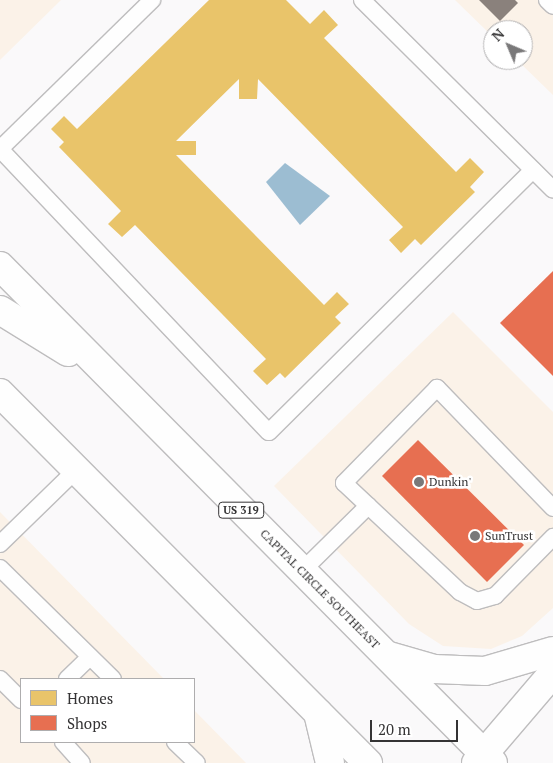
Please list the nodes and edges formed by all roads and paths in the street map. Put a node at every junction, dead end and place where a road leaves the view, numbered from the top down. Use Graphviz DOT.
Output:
graph roads {
  1 [pos="152,0"];
  2 [pos="362,0"];
  3 [pos="547,0"];
  4 [pos="553,6"];
  5 [pos="0,149"];
  6 [pos="533,170"];
  7 [pos="553,190"];
  8 [pos="0,266"];
  9 [pos="0,310"];
  10 [pos="101,372"];
  11 [pos="0,393"];
  12 [pos="76,470"];
  13 [pos="368,506"];
  14 [pos="553,508"];
  15 [pos="553,537"];
  16 [pos="0,544"];
  17 [pos="0,568"];
  18 [pos="302,571"];
  19 [pos="553,651"];
  20 [pos="388,656"];
  21 [pos="90,657"];
  22 [pos="553,673"];
  23 [pos="68,678"];
  24 [pos="112,678"];
  25 [pos="0,679"];
  26 [pos="20,699"];
  27 [pos="318,712"];
  28 [pos="63,743"];
  29 [pos="64,743"];
  30 [pos="177,743"];
  31 [pos="484,760"];
  32 [pos="73,763"];
  33 [pos="82,763"];
  34 [pos="197,763"];
  35 [pos="330,763"];
  36 [pos="368,763"];
  1 -- 5 [label="lane"];
  2 -- 6 [label="lane"];
  3 -- 4 [label="lane"];
  5 -- 6 [label="lane"];
  6 -- 7 [label="lane"];
  8 -- 10 [label="main road, CAPITAL CIRCLE SOUTHEAST / US 319"];
  9 -- 10 [label="main road"];
  10 -- 18 [label="main road, CAPITAL CIRCLE SOUTHEAST / US 319"];
  11 -- 12 [label="main road"];
  12 -- 16 [label="lane"];
  12 -- 27 [label="main road"];
  13 -- 14 [label="lane"];
  13 -- 15 [label="lane"];
  13 -- 18 [label="lane"];
  17 -- 21 [label="lane"];
  18 -- 20 [label="main road, CAPITAL CIRCLE SOUTHEAST / US 319"];
  19 -- 20 [label="main road"];
  20 -- 31 [label="main road, CAPITAL CIRCLE SOUTHEAST / US 319"];
  21 -- 23 [label="lane"];
  21 -- 24 [label="lane"];
  22 -- 31 [label="main road"];
  25 -- 26 [label="lane"];
  27 -- 35 [label="main road"];
  27 -- 36 [label="main road"];
  28 -- 32 [label="lane"];
  29 -- 33 [label="lane"];
  30 -- 34 [label="lane"];
}
